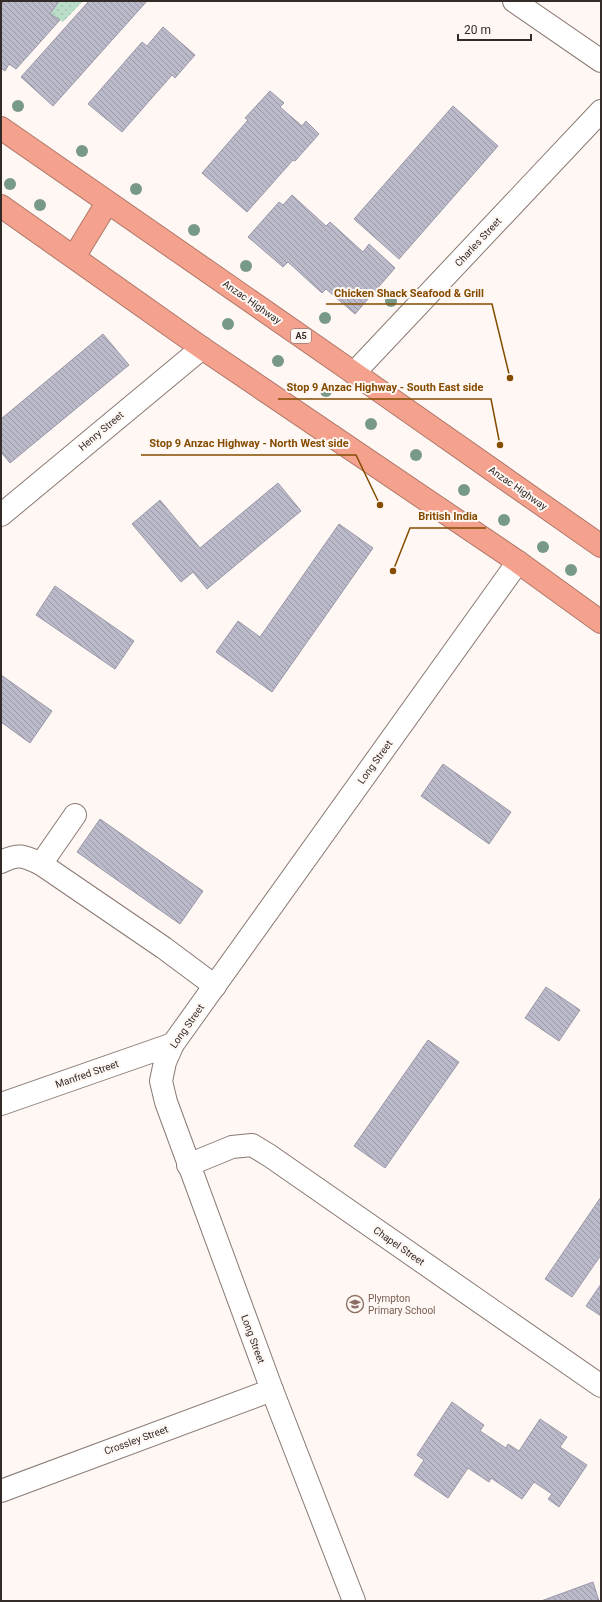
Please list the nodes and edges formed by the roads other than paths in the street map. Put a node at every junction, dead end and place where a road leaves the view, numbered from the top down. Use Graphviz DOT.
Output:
graph roads {
  1 [pos="514,1"];
  2 [pos="601,61"];
  3 [pos="601,111"];
  4 [pos="1,128"];
  5 [pos="107,203"];
  6 [pos="1,206"];
  7 [pos="74,257"];
  8 [pos="202,348"];
  9 [pos="354,373"];
  10 [pos="1,515"];
  11 [pos="601,546"];
  12 [pos="518,562"];
  13 [pos="601,622"];
  14 [pos="75,816"];
  15 [pos="1,862"];
  16 [pos="40,864"];
  17 [pos="215,986"];
  18 [pos="173,1044"];
  19 [pos="1,1104"];
  20 [pos="188,1165"];
  21 [pos="601,1386"];
  22 [pos="272,1390"];
  23 [pos="1,1491"];
  24 [pos="354,1601"];
  1 -- 2 [label="street"];
  3 -- 9 [label="street, Charles Street"];
  4 -- 5 [label="highway, Anzac Highway / A5"];
  5 -- 7 [label="highway"];
  5 -- 9 [label="highway, Anzac Highway / A5"];
  6 -- 7 [label="highway"];
  7 -- 8 [label="highway"];
  8 -- 10 [label="street, Henry Street"];
  8 -- 12 [label="highway"];
  9 -- 11 [label="highway, Anzac Highway / A5"];
  12 -- 13 [label="highway"];
  12 -- 17 [label="street, Long Street"];
  14 -- 16 [label="street"];
  15 -- 16 [label="street"];
  16 -- 17 [label="street"];
  17 -- 18 [label="street, Long Street"];
  18 -- 19 [label="street, Manfred Street"];
  18 -- 20 [label="street, Long Street"];
  20 -- 21 [label="street, Chapel Street"];
  20 -- 22 [label="street, Long Street"];
  22 -- 23 [label="street, Crossley Street"];
  22 -- 24 [label="street, Long Street"];
}
